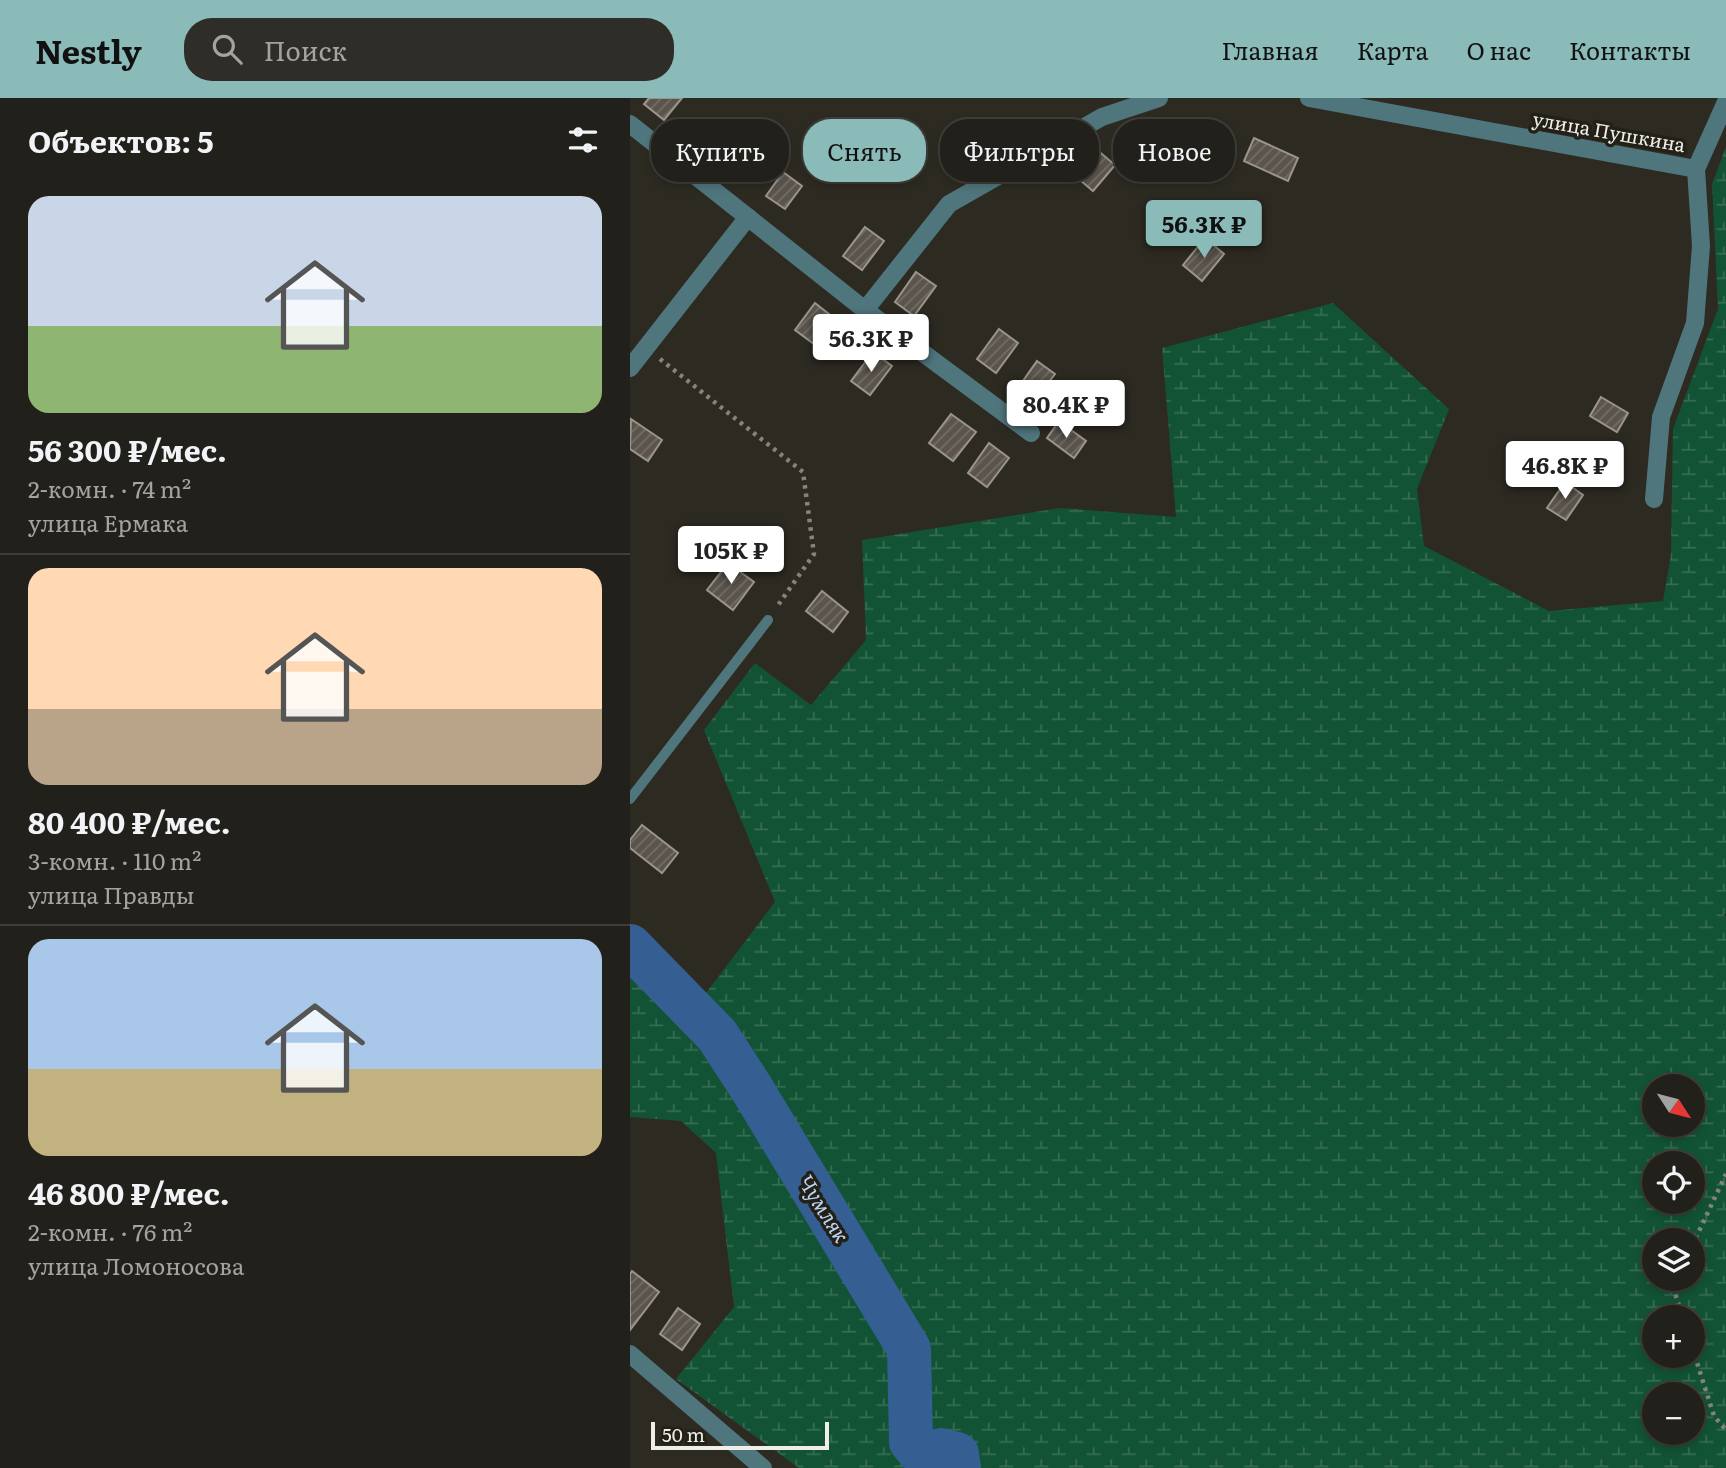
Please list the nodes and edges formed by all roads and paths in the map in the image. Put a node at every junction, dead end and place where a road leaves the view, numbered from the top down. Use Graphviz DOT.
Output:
graph roads {
  1 [pos="1159,98"];
  2 [pos="1309,98"];
  3 [pos="1726,102"];
  4 [pos="630,124"];
  5 [pos="1696,169"];
  6 [pos="748,217"];
  7 [pos="866,310"];
  8 [pos="646,348"];
  9 [pos="630,368"];
  10 [pos="1031,433"];
  11 [pos="1654,499"];
  12 [pos="768,620"];
  13 [pos="630,799"];
  14 [pos="1726,1174"];
  15 [pos="1700,1228"];
  16 [pos="630,1354"];
  17 [pos="1699,1368"];
  18 [pos="1726,1430"];
  19 [pos="763,1468"];
  1 -- 7 [label="street"];
  2 -- 5 [label="street, улица Пушкина"];
  3 -- 5 [label="street"];
  4 -- 6 [label="street"];
  5 -- 11 [label="street"];
  6 -- 7 [label="street"];
  6 -- 8 [label="street"];
  7 -- 10 [label="street"];
  8 -- 9 [label="street"];
  8 -- 12 [label="path"];
  12 -- 13 [label="lane"];
  14 -- 15 [label="path"];
  16 -- 19 [label="street"];
  17 -- 18 [label="path"];
}
